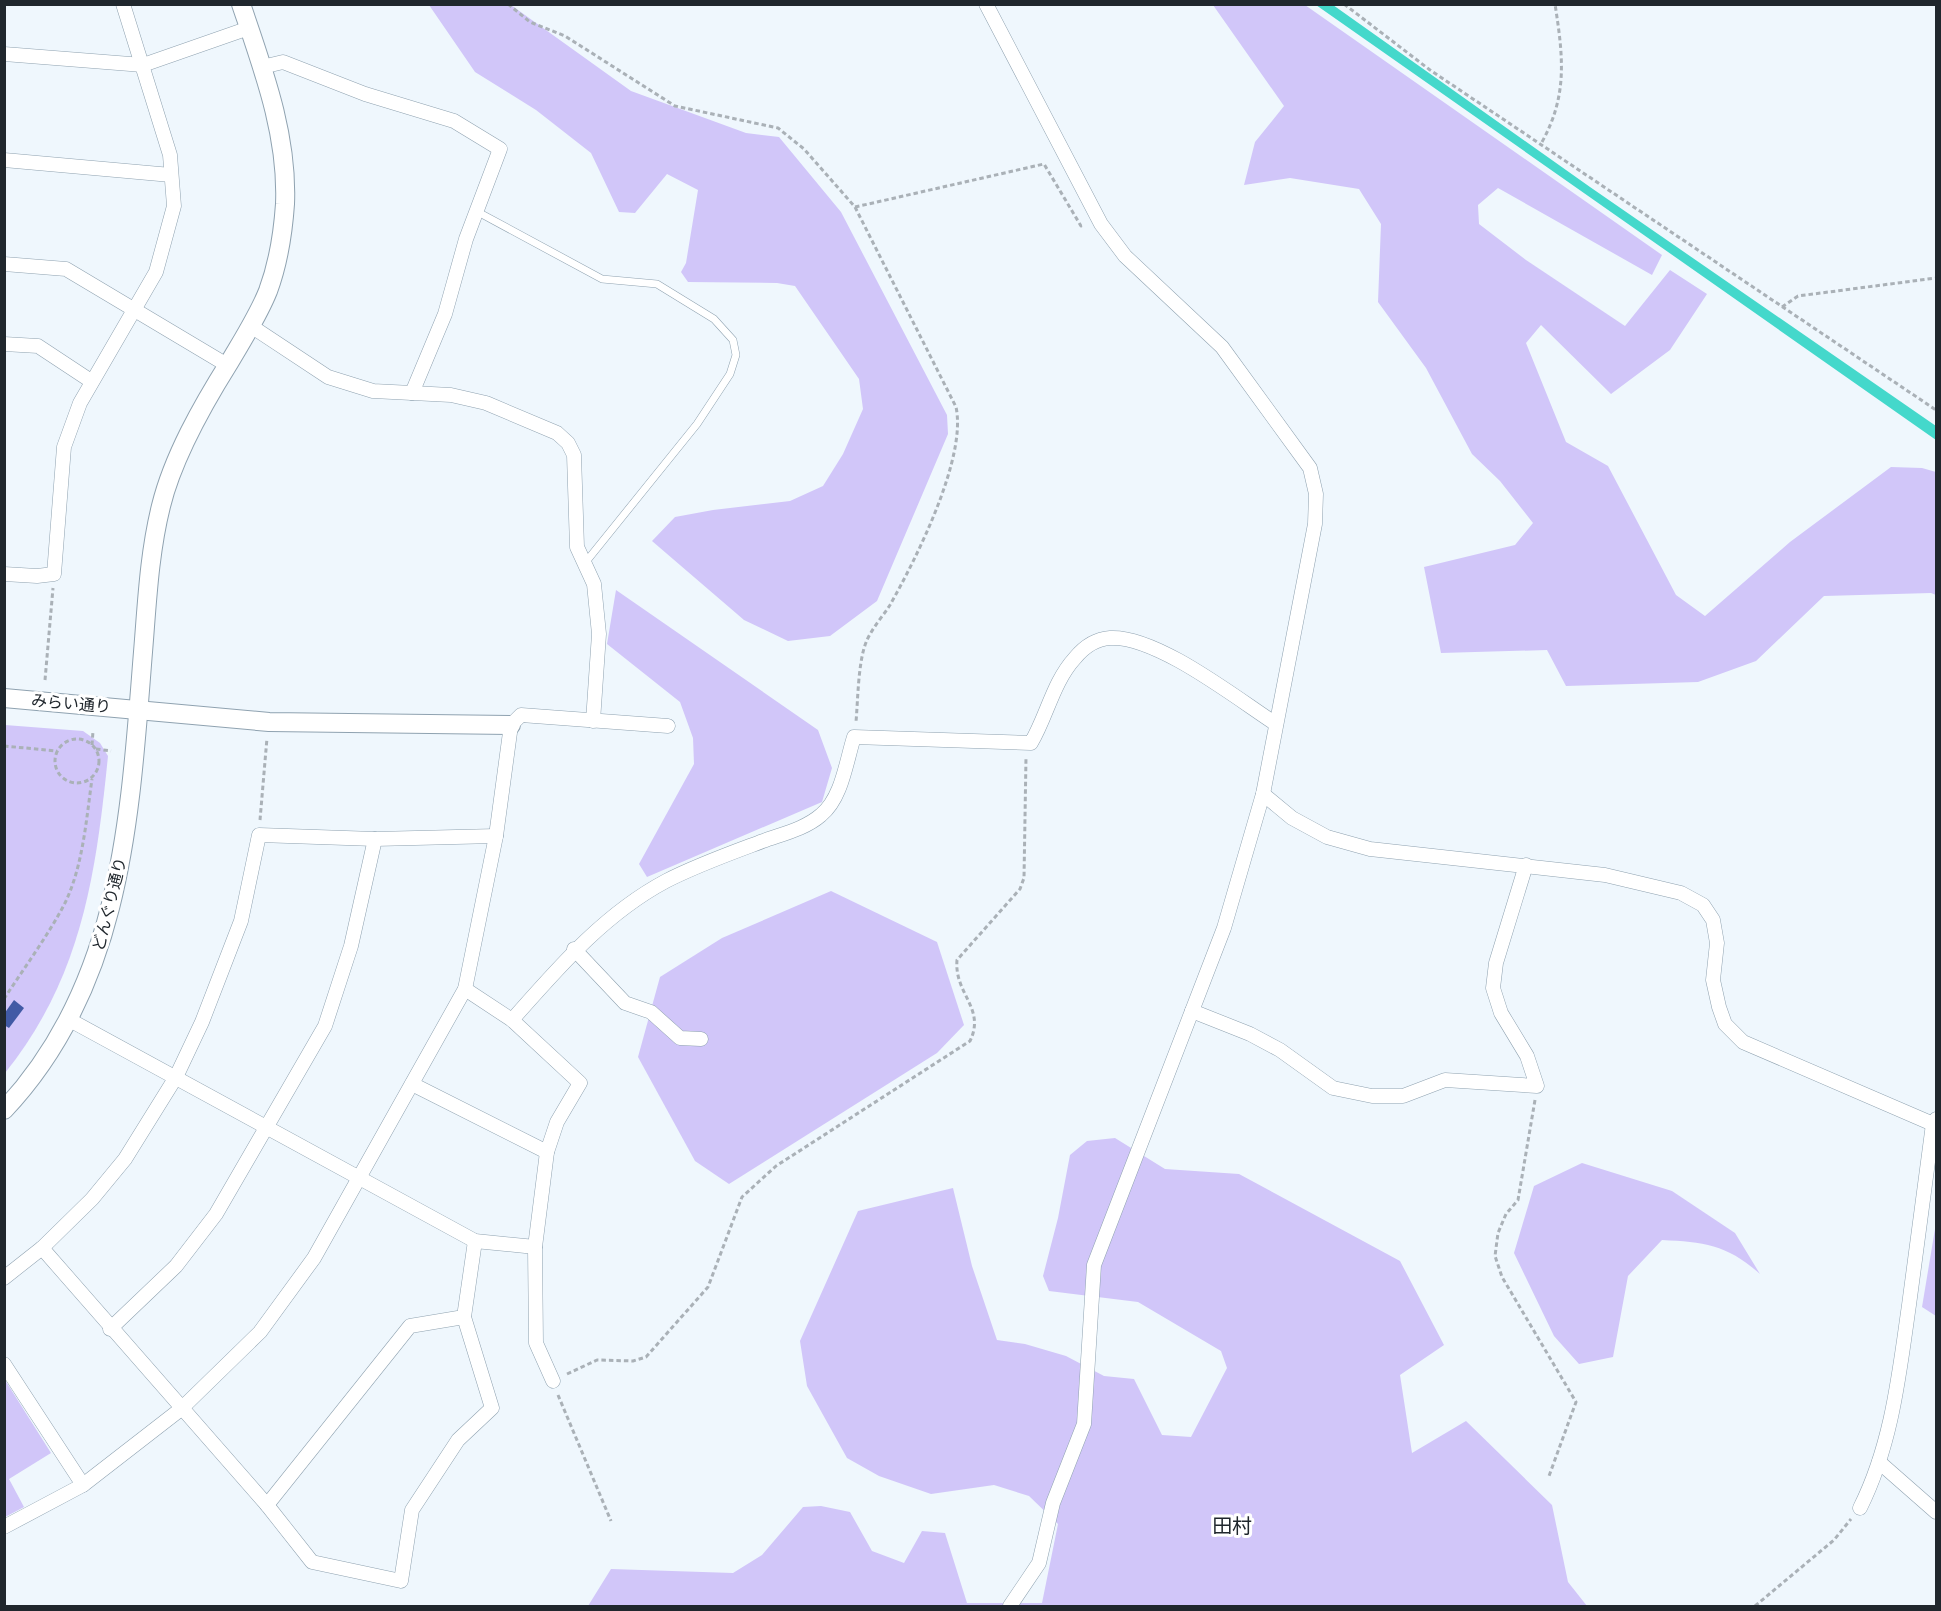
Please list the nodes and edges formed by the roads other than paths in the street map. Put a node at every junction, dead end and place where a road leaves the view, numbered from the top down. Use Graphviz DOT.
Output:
graph roads {
  1 [pos="123,4"];
  2 [pos="241,4"];
  3 [pos="986,4"];
  4 [pos="249,28"];
  5 [pos="4,54"];
  6 [pos="143,65"];
  7 [pos="262,67"];
  8 [pos="4,160"];
  9 [pos="171,175"];
  10 [pos="476,211"];
  11 [pos="4,264"];
  12 [pos="133,311"];
  13 [pos="251,326"];
  14 [pos="4,344"];
  15 [pos="227,365"];
  16 [pos="91,381"];
  17 [pos="412,393"];
  18 [pos="585,563"];
  19 [pos="4,574"];
  20 [pos="4,698"];
  21 [pos="138,709"];
  22 [pos="593,721"];
  23 [pos="1276,723"];
  24 [pos="511,726"];
  25 [pos="668,726"];
  26 [pos="1263,794"];
  27 [pos="496,836"];
  28 [pos="375,838"];
  29 [pos="1526,865"];
  30 [pos="574,949"];
  31 [pos="465,989"];
  32 [pos="1192,1011"];
  33 [pos="68,1019"];
  34 [pos="512,1020"];
  35 [pos="701,1039"];
  36 [pos="176,1077"];
  37 [pos="412,1084"];
  38 [pos="4,1110"];
  39 [pos="1935,1122"];
  40 [pos="268,1127"];
  41 [pos="547,1152"];
  42 [pos="360,1176"];
  43 [pos="475,1241"];
  44 [pos="535,1247"];
  45 [pos="42,1248"];
  46 [pos="4,1278"];
  47 [pos="464,1317"];
  48 [pos="110,1329"];
  49 [pos="4,1364"];
  50 [pos="553,1382"];
  51 [pos="181,1408"];
  52 [pos="1879,1462"];
  53 [pos="83,1485"];
  54 [pos="267,1505"];
  55 [pos="1860,1508"];
  56 [pos="1936,1512"];
  57 [pos="4,1527"];
  58 [pos="1010,1606"];
  1 -- 6 [label="street"];
  2 -- 4 [label="street, どんぐり通り"];
  3 -- 23 [label="street"];
  4 -- 6 [label="street"];
  4 -- 7 [label="street, どんぐり通り"];
  5 -- 6 [label="street"];
  6 -- 9 [label="street"];
  7 -- 10 [label="street"];
  7 -- 13 [label="street, どんぐり通り"];
  8 -- 9 [label="street"];
  9 -- 12 [label="street"];
  10 -- 17 [label="street"];
  10 -- 18 [label="lane"];
  11 -- 12 [label="street"];
  12 -- 15 [label="street"];
  12 -- 16 [label="street"];
  13 -- 15 [label="street, どんぐり通り"];
  13 -- 17 [label="street"];
  14 -- 16 [label="street"];
  15 -- 21 [label="street, どんぐり通り"];
  16 -- 19 [label="street"];
  17 -- 18 [label="street"];
  18 -- 22 [label="street"];
  20 -- 21 [label="street, みらい通り"];
  21 -- 24 [label="street, みらい通り"];
  21 -- 33 [label="street, どんぐり通り"];
  22 -- 24 [label="street"];
  22 -- 25 [label="street"];
  23 -- 26 [label="street"];
  23 -- 30 [label="street"];
  24 -- 27 [label="street"];
  26 -- 29 [label="street"];
  26 -- 32 [label="street"];
  27 -- 28 [label="street"];
  27 -- 31 [label="street"];
  28 -- 36 [label="street"];
  28 -- 40 [label="street"];
  29 -- 32 [label="street"];
  29 -- 39 [label="street"];
  30 -- 34 [label="street"];
  30 -- 35 [label="street"];
  31 -- 34 [label="street"];
  31 -- 37 [label="street"];
  32 -- 58 [label="street"];
  33 -- 36 [label="street"];
  33 -- 38 [label="street, どんぐり通り"];
  34 -- 41 [label="street"];
  36 -- 40 [label="street"];
  36 -- 45 [label="street"];
  37 -- 41 [label="street"];
  37 -- 42 [label="street"];
  39 -- 52 [label="street"];
  40 -- 42 [label="street"];
  40 -- 48 [label="street"];
  41 -- 44 [label="street"];
  42 -- 43 [label="street"];
  42 -- 51 [label="street"];
  43 -- 44 [label="street"];
  43 -- 47 [label="street"];
  44 -- 50 [label="street"];
  45 -- 46 [label="street"];
  45 -- 48 [label="street"];
  47 -- 54 [label="street"];
  47 -- 54 [label="street"];
  48 -- 51 [label="street"];
  49 -- 53 [label="street"];
  51 -- 53 [label="street"];
  51 -- 54 [label="street"];
  52 -- 55 [label="street"];
  52 -- 56 [label="street"];
  53 -- 57 [label="street"];
}
